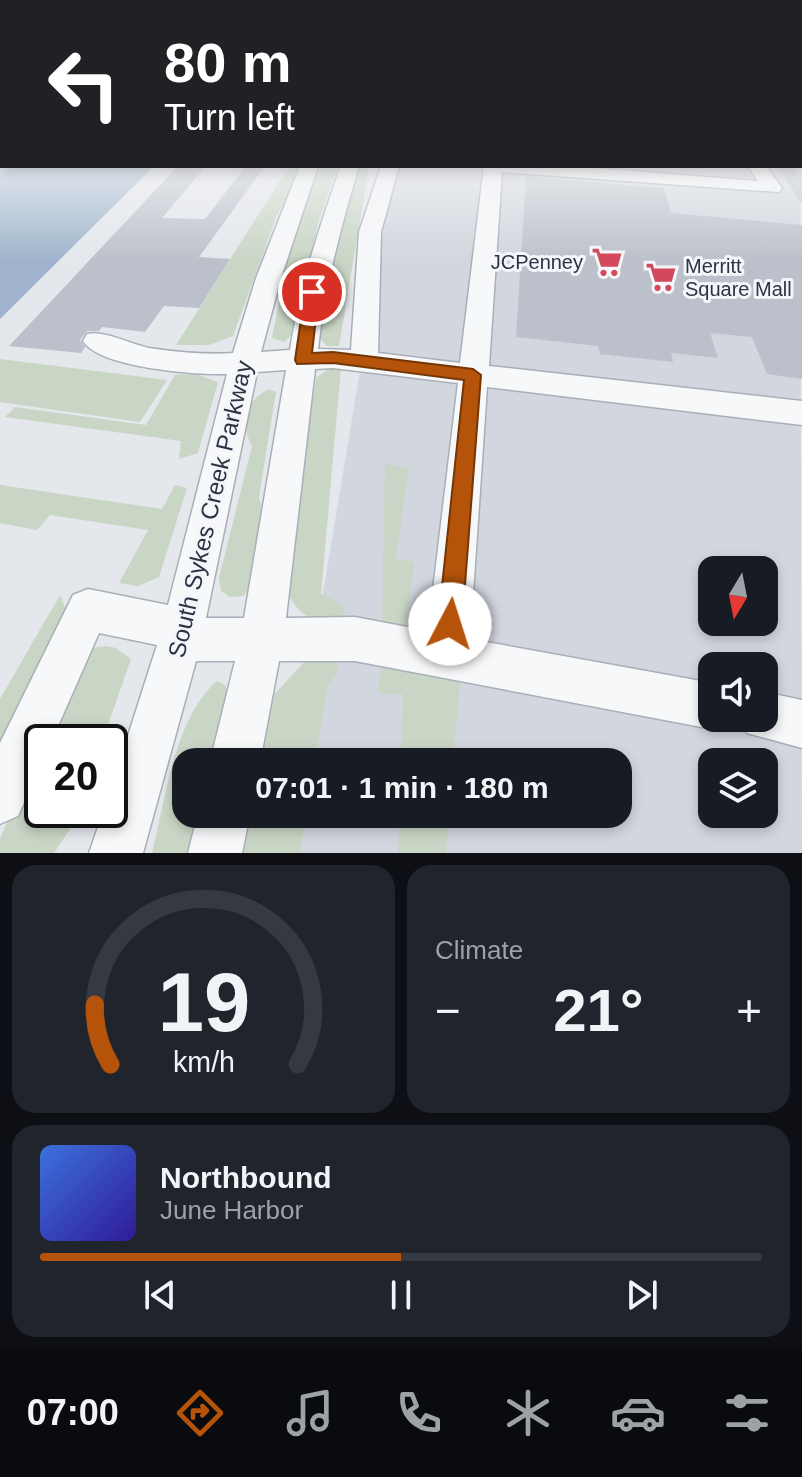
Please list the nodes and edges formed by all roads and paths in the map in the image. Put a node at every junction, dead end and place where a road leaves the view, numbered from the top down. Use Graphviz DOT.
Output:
graph roads {
  1 [pos="303,182"];
  2 [pos="345,182"];
  3 [pos="385,182"];
  4 [pos="493,182"];
  5 [pos="694,182"];
  6 [pos="768,182"];
  7 [pos="97,341"];
  8 [pos="303,360"];
  9 [pos="245,362"];
  10 [pos="364,362"];
  11 [pos="473,375"];
  12 [pos="802,413"];
  13 [pos="182,634"];
  14 [pos="262,640"];
  15 [pos="447,655"];
  16 [pos="698,703"];
  17 [pos="778,719"];
  18 [pos="802,724"];
  19 [pos="238,748"];
  20 [pos="0,798"];
  21 [pos="221,828"];
  22 [pos="116,853"];
  23 [pos="215,853"];
  1 -- 9 [label="street, South Sykes Creek Parkway"];
  2 -- 8 [label="street"];
  3 -- 10 [label="street"];
  4 -- 11 [label="street"];
  5 -- 6 [label="street"];
  7 -- 9 [label="street"];
  8 -- 9 [label="street"];
  8 -- 10 [label="street"];
  8 -- 14 [label="street"];
  9 -- 13 [label="street, South Sykes Creek Parkway"];
  10 -- 11 [label="street"];
  11 -- 12 [label="street"];
  11 -- 15 [label="street"];
  13 -- 14 [label="street"];
  13 -- 20 [label="street"];
  13 -- 22 [label="street, South Sykes Creek Parkway"];
  14 -- 15 [label="street"];
  14 -- 19 [label="street"];
  15 -- 16 [label="street"];
  17 -- 18 [label="street"];
  21 -- 23 [label="street"];
}
